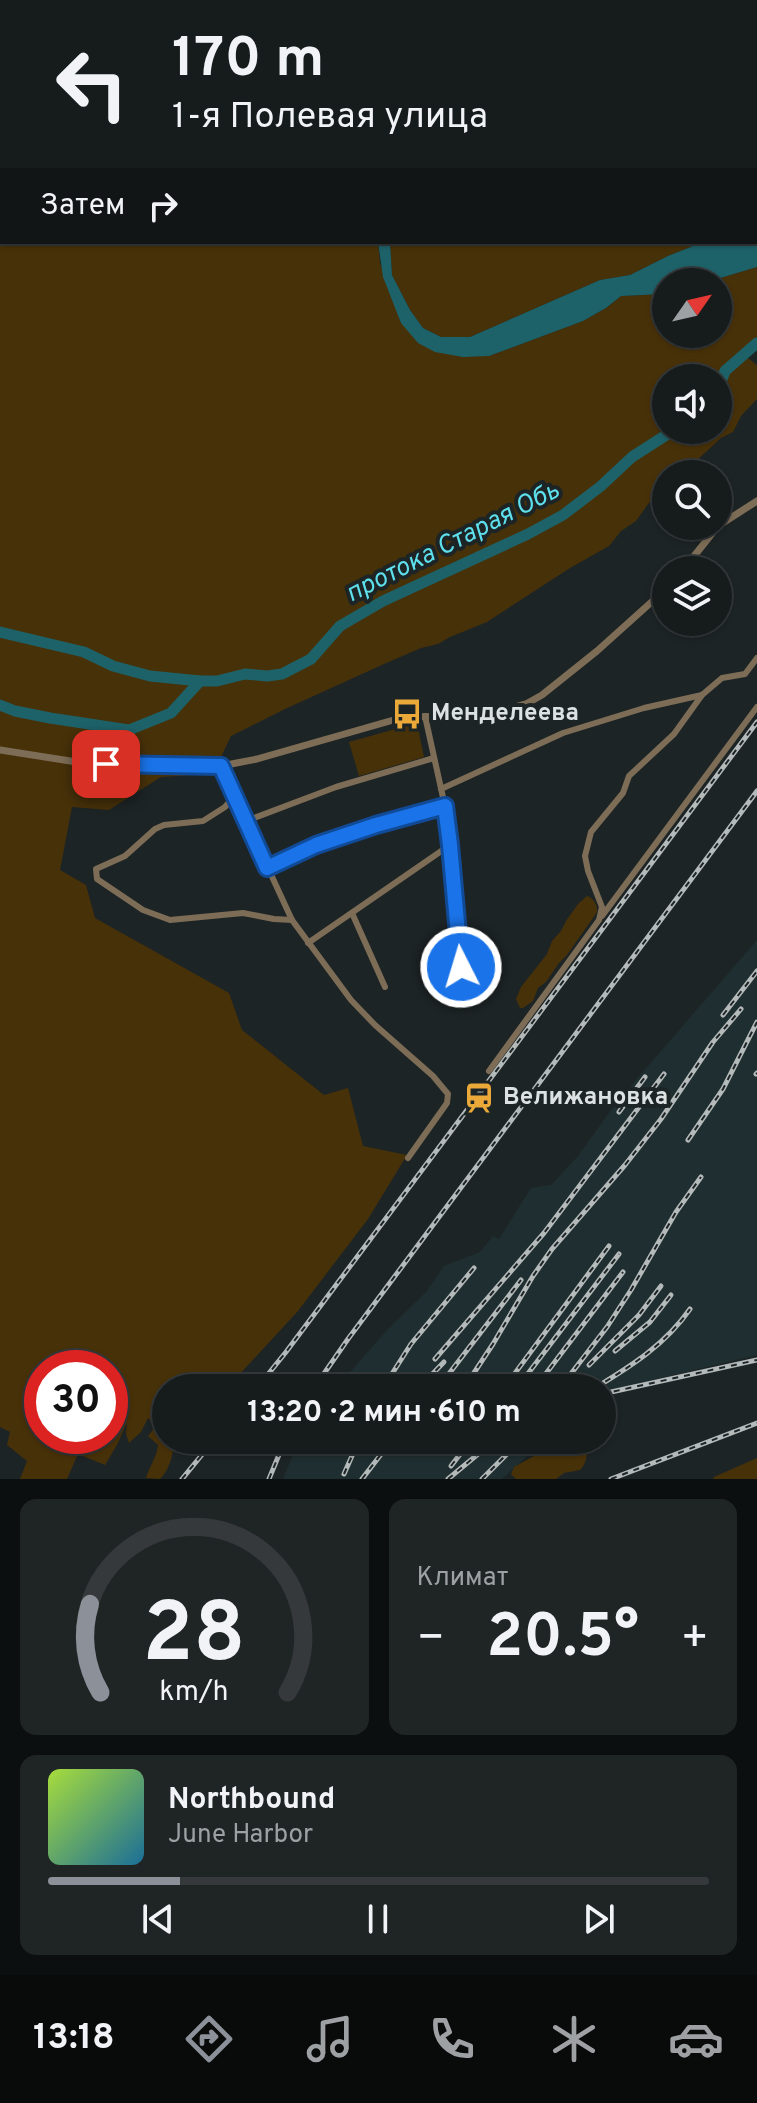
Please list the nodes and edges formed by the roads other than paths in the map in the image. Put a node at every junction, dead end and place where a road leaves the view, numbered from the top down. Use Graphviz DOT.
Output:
graph roads {
  1 [pos="757,501"];
  2 [pos="732,517"];
  3 [pos="707,540"];
  4 [pos="694,556"];
  5 [pos="652,602"];
  6 [pos="757,658"];
  7 [pos="702,695"];
  8 [pos="757,707"];
  9 [pos="425,716"];
  10 [pos="0,750"];
  11 [pos="434,758"];
  12 [pos="221,766"];
  13 [pos="441,789"];
  14 [pos="235,795"];
  15 [pos="445,806"];
  16 [pos="246,821"];
  17 [pos="450,845"];
  18 [pos="267,868"];
  19 [pos="352,913"];
  20 [pos="292,920"];
  21 [pos="599,920"];
  22 [pos="308,943"];
  23 [pos="385,987"];
  24 [pos="463,993"];
  25 [pos="489,1071"];
  26 [pos="408,1158"];
  1 -- 2 [label="street"];
  3 -- 4 [label="street"];
  5 -- 9 [label="street"];
  6 -- 7 [label="street"];
  7 -- 13 [label="street"];
  7 -- 21 [label="street"];
  8 -- 21 [label="street"];
  9 -- 11 [label="street"];
  9 -- 12 [label="street"];
  10 -- 12 [label="street"];
  11 -- 13 [label="street"];
  11 -- 16 [label="street"];
  12 -- 14 [label="street"];
  13 -- 15 [label="street"];
  14 -- 16 [label="street"];
  14 -- 20 [label="street"];
  15 -- 17 [label="street"];
  15 -- 18 [label="street"];
  16 -- 18 [label="street"];
  17 -- 19 [label="street"];
  17 -- 24 [label="street"];
  18 -- 20 [label="street"];
  19 -- 22 [label="street"];
  19 -- 23 [label="street"];
  20 -- 22 [label="street"];
  21 -- 25 [label="street"];
  22 -- 26 [label="street"];
}
